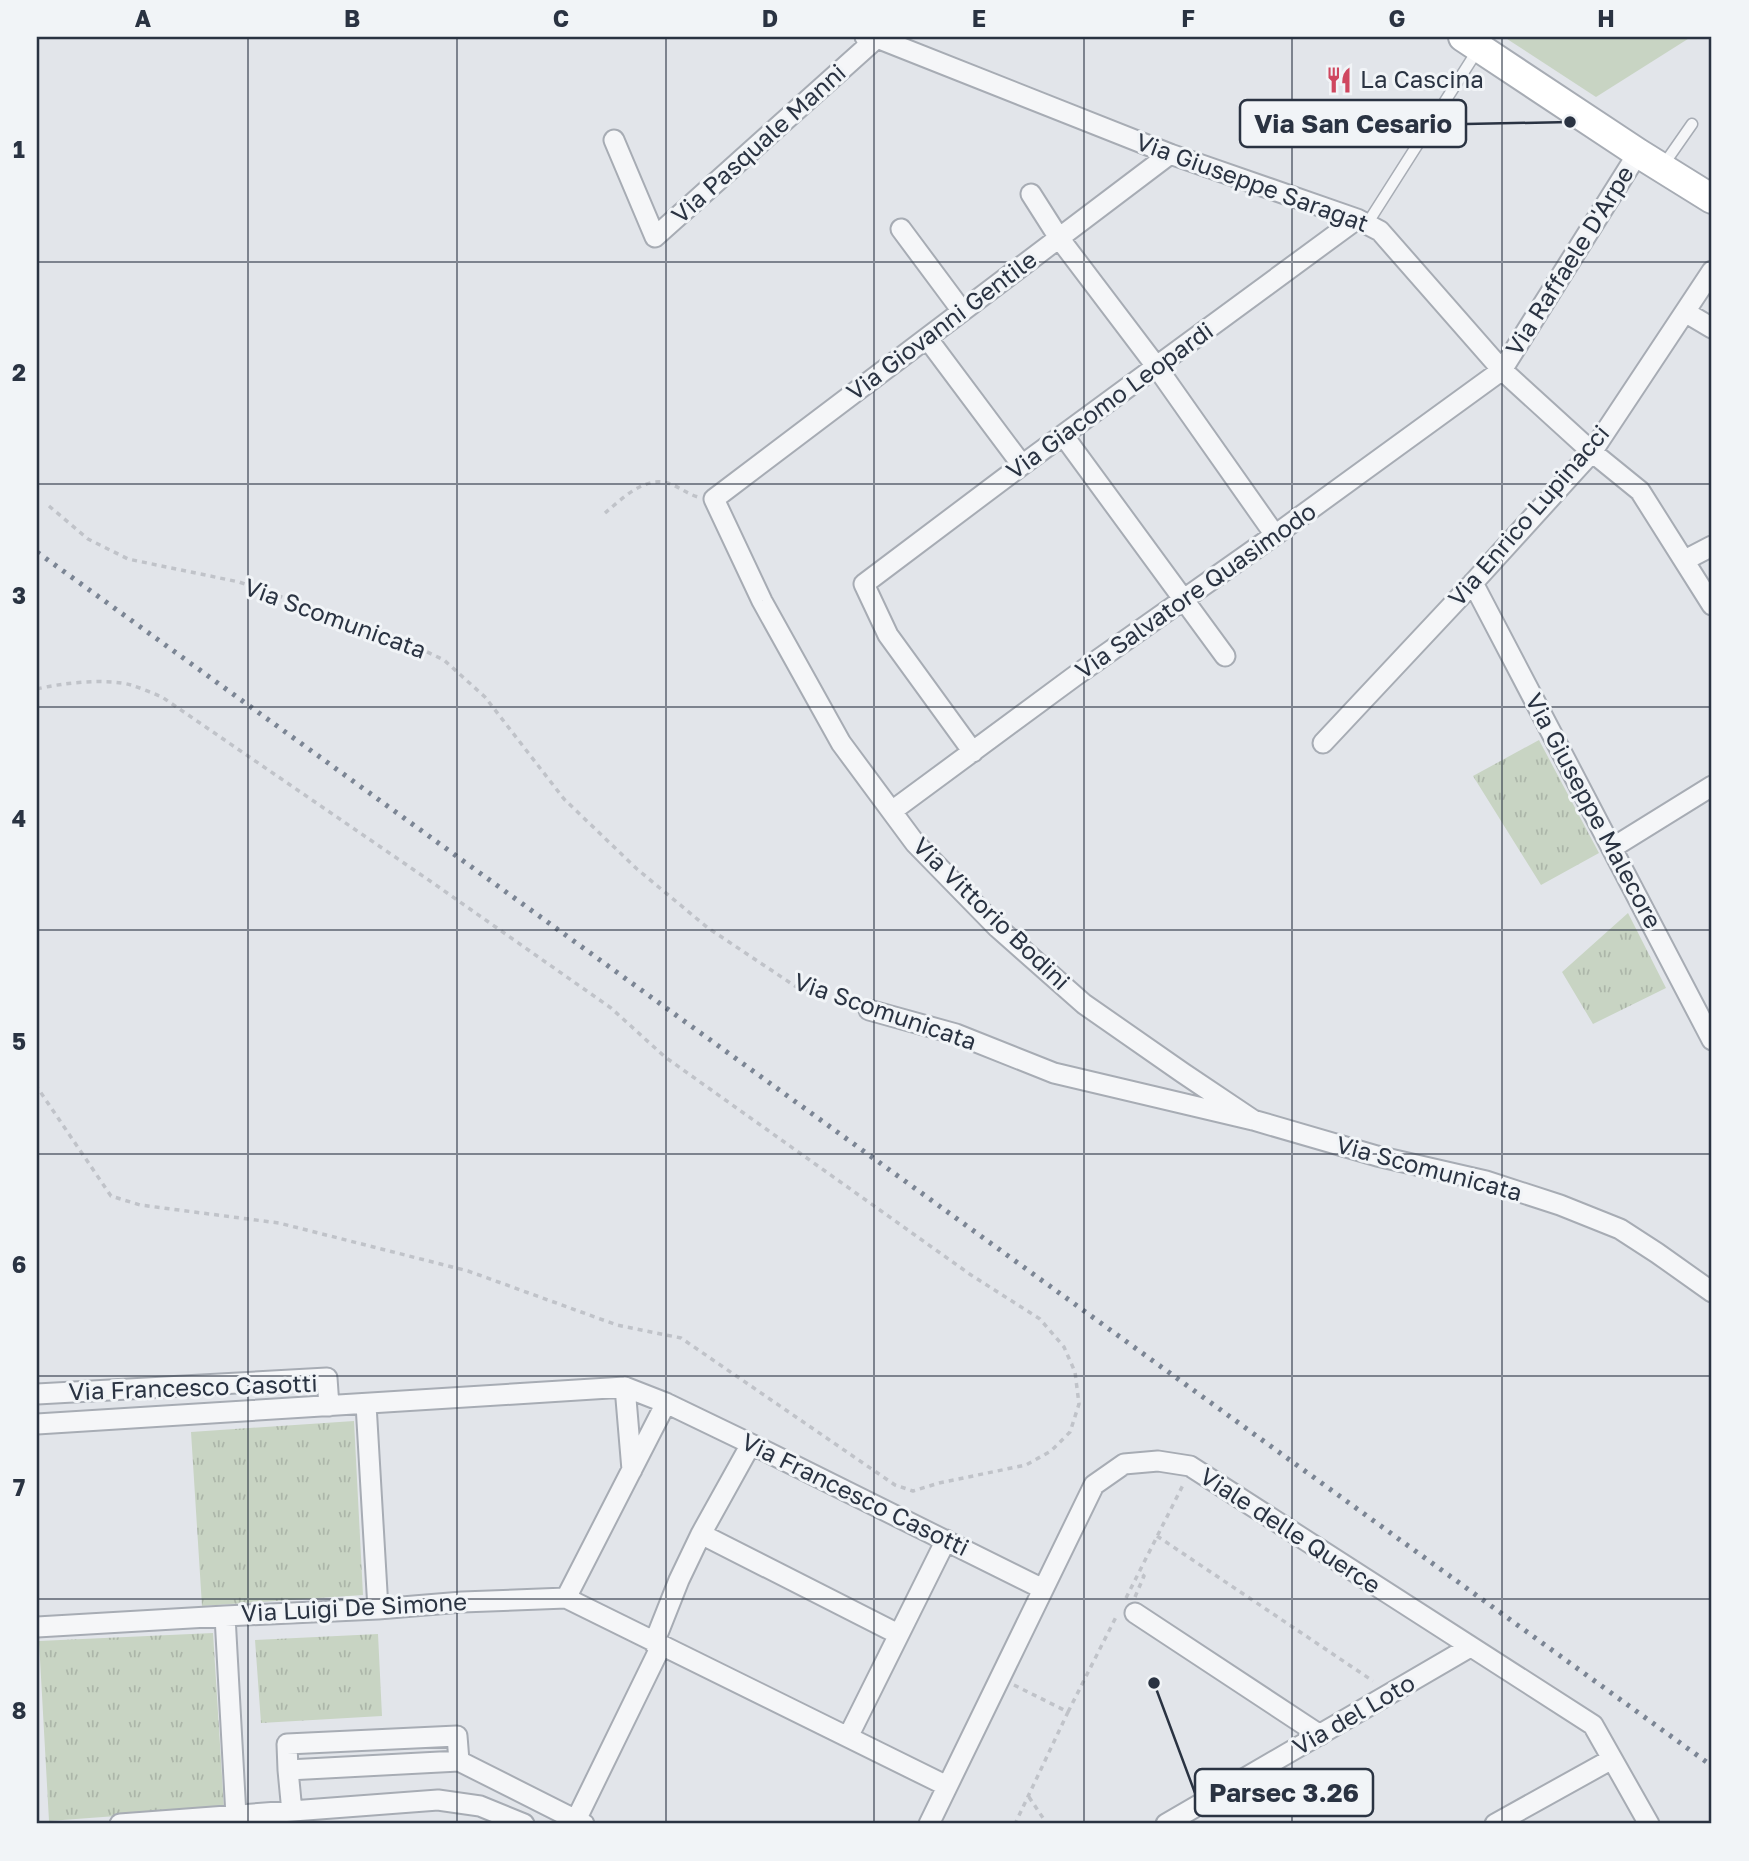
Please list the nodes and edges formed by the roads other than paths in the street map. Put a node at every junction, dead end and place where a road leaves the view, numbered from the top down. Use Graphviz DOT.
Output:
graph roads {
  1 [pos="873,37"];
  2 [pos="1471,42"];
  3 [pos="1692,124"];
  4 [pos="614,140"];
  5 [pos="1170,154"];
  6 [pos="1650,160"];
  7 [pos="1031,194"];
  8 [pos="1712,199"];
  9 [pos="1362,222"];
  10 [pos="901,229"];
  11 [pos="1059,237"];
  12 [pos="1712,271"];
  13 [pos="962,311"];
  14 [pos="1685,312"];
  15 [pos="1712,328"];
  16 [pos="927,338"];
  17 [pos="1156,366"];
  18 [pos="1502,370"];
  19 [pos="1063,435"];
  20 [pos="1592,452"];
  21 [pos="1022,465"];
  22 [pos="714,499"];
  23 [pos="1275,536"];
  24 [pos="1712,546"];
  25 [pos="1685,560"];
  26 [pos="1473,583"];
  27 [pos="1185,599"];
  28 [pos="1712,605"];
  29 [pos="1225,656"];
  30 [pos="1323,743"];
  31 [pos="973,752"];
  32 [pos="1712,786"];
  33 [pos="892,811"];
  34 [pos="1612,848"];
  35 [pos="869,1010"];
  36 [pos="1712,1040"];
  37 [pos="1254,1120"];
  38 [pos="1712,1292"];
  39 [pos="625,1387"];
  40 [pos="37,1394"];
  41 [pos="666,1403"];
  42 [pos="366,1404"];
  43 [pos="329,1406"];
  44 [pos="37,1424"];
  45 [pos="751,1444"];
  46 [pos="632,1470"];
  47 [pos="701,1534"];
  48 [pos="946,1539"];
  49 [pos="1043,1588"];
  50 [pos="566,1598"];
  51 [pos="378,1609"];
  52 [pos="1135,1613"];
  53 [pos="225,1615"];
  54 [pos="37,1627"];
  55 [pos="898,1634"];
  56 [pos="658,1644"];
  57 [pos="1470,1647"];
  58 [pos="1320,1735"];
  59 [pos="848,1737"];
  60 [pos="1612,1759"];
  61 [pos="947,1786"];
  62 [pos="292,1812"];
  63 [pos="236,1816"];
  64 [pos="353,1816"];
  65 [pos="580,1822"];
  66 [pos="519,1823"];
  67 [pos="120,1824"];
  68 [pos="929,1824"];
  69 [pos="1166,1824"];
  70 [pos="1494,1824"];
  71 [pos="1649,1824"];
  1 -- 4 [label="street, Via Pasquale Manni"];
  1 -- 5 [label="street, Via Giuseppe Saragat"];
  2 -- 6 [label="main road"];
  2 -- 9 [label="lane"];
  3 -- 6 [label="lane"];
  5 -- 9 [label="street, Via Giuseppe Saragat"];
  5 -- 11 [label="street, Via Giovanni Gentile"];
  6 -- 8 [label="main road"];
  6 -- 18 [label="street, Via Raffaele D'Arpe"];
  7 -- 11 [label="street"];
  9 -- 17 [label="street, Via Giacomo Leopardi"];
  9 -- 18 [label="street, Via Giuseppe Saragat"];
  10 -- 13 [label="street"];
  11 -- 13 [label="street, Via Giovanni Gentile"];
  11 -- 17 [label="street"];
  12 -- 14 [label="street, Via Enrico Lupinacci"];
  13 -- 16 [label="street, Via Giovanni Gentile"];
  14 -- 15 [label="street"];
  14 -- 20 [label="street, Via Enrico Lupinacci"];
  16 -- 21 [label="street"];
  16 -- 22 [label="street, Via Giovanni Gentile"];
  17 -- 19 [label="street, Via Giacomo Leopardi"];
  17 -- 23 [label="street"];
  18 -- 20 [label="street, Via Giuseppe Saragat"];
  18 -- 23 [label="street, Via Salvatore Quasimodo"];
  19 -- 21 [label="street, Via Giacomo Leopardi"];
  19 -- 27 [label="street"];
  20 -- 25 [label="street, Via Giuseppe Saragat"];
  20 -- 26 [label="street, Via Enrico Lupinacci"];
  21 -- 31 [label="street, Via Giacomo Leopardi"];
  22 -- 33 [label="street, Via Vittorio Bodini"];
  23 -- 27 [label="street, Via Salvatore Quasimodo"];
  24 -- 25 [label="street"];
  25 -- 28 [label="street, Via Giuseppe Saragat"];
  26 -- 30 [label="street, Via Enrico Lupinacci"];
  26 -- 34 [label="street, Via Giuseppe Malecore"];
  27 -- 29 [label="street"];
  27 -- 31 [label="street, Via Salvatore Quasimodo"];
  31 -- 33 [label="street, Via Salvatore Quasimodo"];
  32 -- 34 [label="street"];
  33 -- 37 [label="street, Via Vittorio Bodini"];
  34 -- 36 [label="street, Via Giuseppe Malecore"];
  35 -- 37 [label="street, Via Scomunicata"];
  37 -- 38 [label="street, Via Scomunicata"];
  39 -- 41 [label="street, Via Francesco Casotti"];
  39 -- 42 [label="street, Via Francesco Casotti"];
  39 -- 46 [label="street"];
  40 -- 43 [label="street, Via Francesco Casotti"];
  41 -- 45 [label="street, Via Francesco Casotti"];
  41 -- 46 [label="street"];
  42 -- 43 [label="street, Via Francesco Casotti"];
  42 -- 51 [label="street"];
  43 -- 44 [label="street, Via Francesco Casotti"];
  45 -- 47 [label="street"];
  45 -- 48 [label="street, Via Francesco Casotti"];
  46 -- 50 [label="street"];
  47 -- 55 [label="street"];
  47 -- 56 [label="street"];
  48 -- 49 [label="street, Via Francesco Casotti"];
  48 -- 55 [label="street"];
  49 -- 57 [label="street, Viale delle Querce"];
  49 -- 61 [label="street, Viale delle Querce"];
  50 -- 51 [label="street, Via Luigi De Simone"];
  50 -- 56 [label="street, Via Luigi De Simone"];
  51 -- 53 [label="street, Via Luigi De Simone"];
  52 -- 58 [label="street"];
  53 -- 54 [label="street, Via Luigi De Simone"];
  53 -- 63 [label="street"];
  55 -- 59 [label="street"];
  56 -- 59 [label="street, Via Luigi De Simone"];
  56 -- 65 [label="street"];
  57 -- 58 [label="street, Via del Loto"];
  57 -- 60 [label="street, Viale delle Querce"];
  58 -- 69 [label="street, Via del Loto"];
  59 -- 61 [label="street, Via Luigi De Simone"];
  60 -- 70 [label="street"];
  60 -- 71 [label="street, Viale delle Querce"];
  61 -- 68 [label="street, Viale delle Querce"];
  62 -- 63 [label="street"];
  62 -- 64 [label="street"];
  62 -- 65 [label="street"];
  63 -- 67 [label="street"];
  64 -- 66 [label="street"];
}
